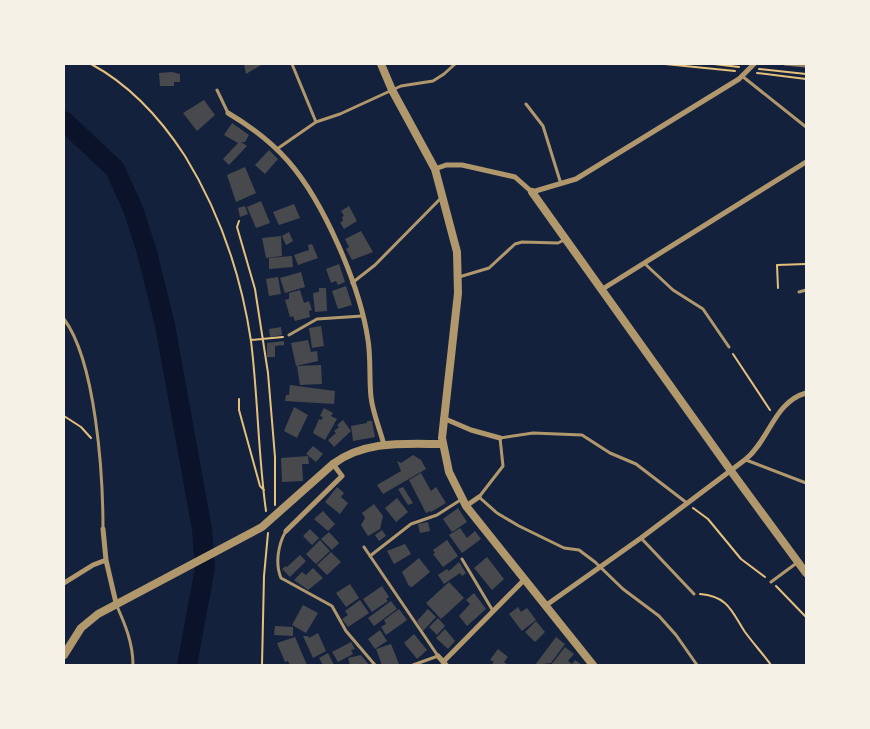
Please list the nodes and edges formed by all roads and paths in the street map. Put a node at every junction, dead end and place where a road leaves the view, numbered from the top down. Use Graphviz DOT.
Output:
graph roads {
  1 [pos="91,64"];
  2 [pos="292,64"];
  3 [pos="381,64"];
  4 [pos="455,64"];
  5 [pos="665,64"];
  6 [pos="714,64"];
  7 [pos="756,66"];
  8 [pos="740,67"];
  9 [pos="755,73"];
  10 [pos="740,74"];
  11 [pos="806,74"];
  12 [pos="806,79"];
  13 [pos="217,90"];
  14 [pos="392,90"];
  15 [pos="526,104"];
  16 [pos="228,113"];
  17 [pos="316,122"];
  18 [pos="806,128"];
  19 [pos="277,149"];
  20 [pos="806,162"];
  21 [pos="435,169"];
  22 [pos="562,184"];
  23 [pos="532,192"];
  24 [pos="444,197"];
  25 [pos="239,221"];
  26 [pos="565,240"];
  27 [pos="644,263"];
  28 [pos="806,264"];
  29 [pos="459,277"];
  30 [pos="352,283"];
  31 [pos="778,288"];
  32 [pos="601,290"];
  33 [pos="806,290"];
  34 [pos="799,292"];
  35 [pos="362,316"];
  36 [pos="64,319"];
  37 [pos="289,335"];
  38 [pos="262,339"];
  39 [pos="250,340"];
  40 [pos="729,347"];
  41 [pos="806,393"];
  42 [pos="239,399"];
  43 [pos="64,416"];
  44 [pos="776,417"];
  45 [pos="443,418"];
  46 [pos="81,427"];
  47 [pos="500,438"];
  48 [pos="442,444"];
  49 [pos="384,445"];
  50 [pos="746,460"];
  51 [pos="333,464"];
  52 [pos="731,471"];
  53 [pos="806,482"];
  54 [pos="264,490"];
  55 [pos="479,497"];
  56 [pos="464,502"];
  57 [pos="687,503"];
  58 [pos="266,514"];
  59 [pos="279,514"];
  60 [pos="103,529"];
  61 [pos="265,530"];
  62 [pos="286,531"];
  63 [pos="642,538"];
  64 [pos="364,547"];
  65 [pos="370,556"];
  66 [pos="462,559"];
  67 [pos="106,560"];
  68 [pos="798,562"];
  69 [pos="600,566"];
  70 [pos="806,573"];
  71 [pos="524,580"];
  72 [pos="771,582"];
  73 [pos="64,583"];
  74 [pos="694,594"];
  75 [pos="119,602"];
  76 [pos="545,606"];
  77 [pos="493,611"];
  78 [pos="806,616"];
  79 [pos="64,655"];
  80 [pos="438,656"];
  81 [pos="445,664"];
  82 [pos="133,665"];
  83 [pos="262,665"];
  84 [pos="375,665"];
  85 [pos="413,665"];
  86 [pos="593,665"];
  87 [pos="696,665"];
  88 [pos="772,665"];
  1 -- 39 [label="path"];
  2 -- 17 [label="lane"];
  3 -- 14 [label="street"];
  4 -- 14 [label="lane"];
  5 -- 10 [label="path"];
  6 -- 8 [label="path"];
  7 -- 10 [label="street"];
  7 -- 11 [label="path"];
  9 -- 12 [label="path"];
  10 -- 18 [label="lane"];
  10 -- 22 [label="street"];
  13 -- 16 [label="lane"];
  14 -- 17 [label="lane"];
  14 -- 21 [label="street"];
  15 -- 22 [label="lane"];
  16 -- 19 [label="street"];
  17 -- 19 [label="lane"];
  19 -- 30 [label="street"];
  20 -- 27 [label="street"];
  21 -- 23 [label="street"];
  21 -- 24 [label="street"];
  22 -- 23 [label="street"];
  23 -- 26 [label="street"];
  24 -- 29 [label="street"];
  24 -- 30 [label="lane"];
  25 -- 38 [label="path"];
  26 -- 29 [label="lane"];
  26 -- 32 [label="street"];
  27 -- 32 [label="street"];
  27 -- 40 [label="lane"];
  28 -- 31 [label="path"];
  29 -- 45 [label="street"];
  30 -- 35 [label="street"];
  32 -- 52 [label="street"];
  33 -- 34 [label="lane"];
  35 -- 37 [label="lane"];
  35 -- 49 [label="street"];
  36 -- 60 [label="lane"];
  37 -- 38 [label="path"];
  38 -- 39 [label="path"];
  38 -- 59 [label="path"];
  39 -- 54 [label="path"];
  40 -- 44 [label="path"];
  41 -- 44 [label="street"];
  42 -- 54 [label="path"];
  43 -- 46 [label="path"];
  44 -- 50 [label="street"];
  45 -- 47 [label="street"];
  45 -- 48 [label="street"];
  47 -- 55 [label="lane"];
  47 -- 57 [label="lane"];
  48 -- 49 [label="street"];
  48 -- 56 [label="street"];
  49 -- 51 [label="street"];
  50 -- 52 [label="street"];
  50 -- 53 [label="lane"];
  51 -- 59 [label="street"];
  51 -- 62 [label="street"];
  52 -- 57 [label="street"];
  52 -- 68 [label="street"];
  54 -- 58 [label="path"];
  55 -- 56 [label="street"];
  55 -- 69 [label="lane"];
  56 -- 65 [label="lane"];
  56 -- 71 [label="street"];
  57 -- 63 [label="street"];
  57 -- 72 [label="path"];
  59 -- 61 [label="street"];
  60 -- 67 [label="street"];
  61 -- 75 [label="street"];
  61 -- 83 [label="path"];
  62 -- 84 [label="lane"];
  63 -- 69 [label="street"];
  63 -- 74 [label="lane"];
  64 -- 65 [label="lane"];
  65 -- 80 [label="lane"];
  66 -- 77 [label="lane"];
  67 -- 73 [label="street"];
  67 -- 75 [label="street"];
  68 -- 70 [label="street"];
  68 -- 72 [label="lane"];
  69 -- 76 [label="street"];
  69 -- 87 [label="lane"];
  71 -- 76 [label="street"];
  71 -- 77 [label="street"];
  72 -- 78 [label="path"];
  74 -- 88 [label="path"];
  75 -- 79 [label="street"];
  75 -- 82 [label="lane"];
  76 -- 86 [label="street"];
  77 -- 81 [label="street"];
  80 -- 81 [label="street"];
  80 -- 85 [label="lane"];
}
